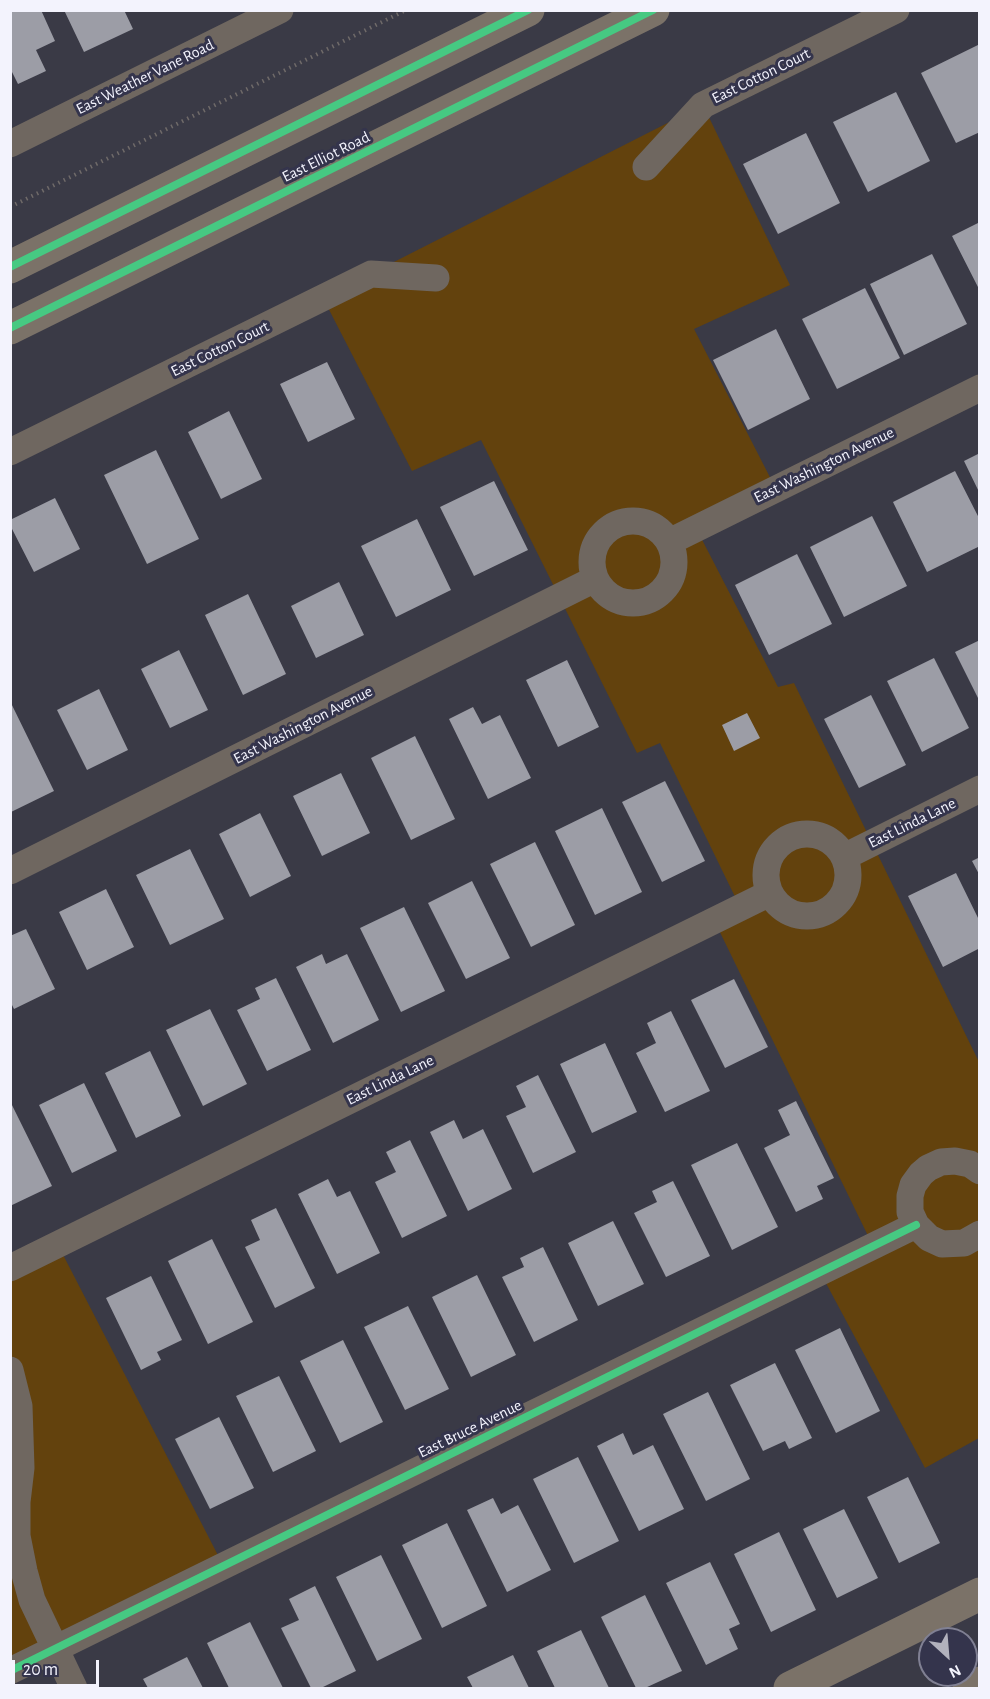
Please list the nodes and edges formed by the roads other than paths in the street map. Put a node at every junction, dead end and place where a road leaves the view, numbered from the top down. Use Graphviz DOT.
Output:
graph roads {
  1 [pos="280,10"];
  2 [pos="528,10"];
  3 [pos="653,10"];
  4 [pos="896,10"];
  5 [pos="10,144"];
  6 [pos="646,167"];
  7 [pos="10,267"];
  8 [pos="436,278"];
  9 [pos="10,328"];
  10 [pos="980,388"];
  11 [pos="10,452"];
  12 [pos="669,542"];
  13 [pos="595,579"];
  14 [pos="980,789"];
  15 [pos="844,857"];
  16 [pos="10,872"];
  17 [pos="770,893"];
  18 [pos="980,1171"];
  19 [pos="916,1225"];
  20 [pos="980,1234"];
  21 [pos="10,1269"];
  22 [pos="10,1370"];
  23 [pos="980,1594"];
  24 [pos="26,1665"];
  25 [pos="980,1683"];
  26 [pos="74,1689"];
  27 [pos="790,1689"];
  28 [pos="969,1689"];
  1 -- 5 [label="street, East Weather Vane Road"];
  2 -- 7 [label="main road"];
  3 -- 9 [label="main road, East Elliot Road"];
  4 -- 6 [label="street, East Cotton Court"];
  8 -- 11 [label="street, East Cotton Court"];
  10 -- 12 [label="street, East Washington Avenue"];
  12 -- 13 [label="street"];
  12 -- 13 [label="street"];
  13 -- 16 [label="street, East Washington Avenue"];
  14 -- 15 [label="street, East Linda Lane"];
  15 -- 17 [label="street"];
  15 -- 17 [label="street"];
  17 -- 21 [label="street, East Linda Lane"];
  18 -- 19 [label="street"];
  19 -- 20 [label="street"];
  19 -- 24 [label="street, East Bruce Avenue"];
  22 -- 24 [label="street"];
  23 -- 27 [label="main road"];
  24 -- 26 [label="street"];
  25 -- 28 [label="main road"];
}
